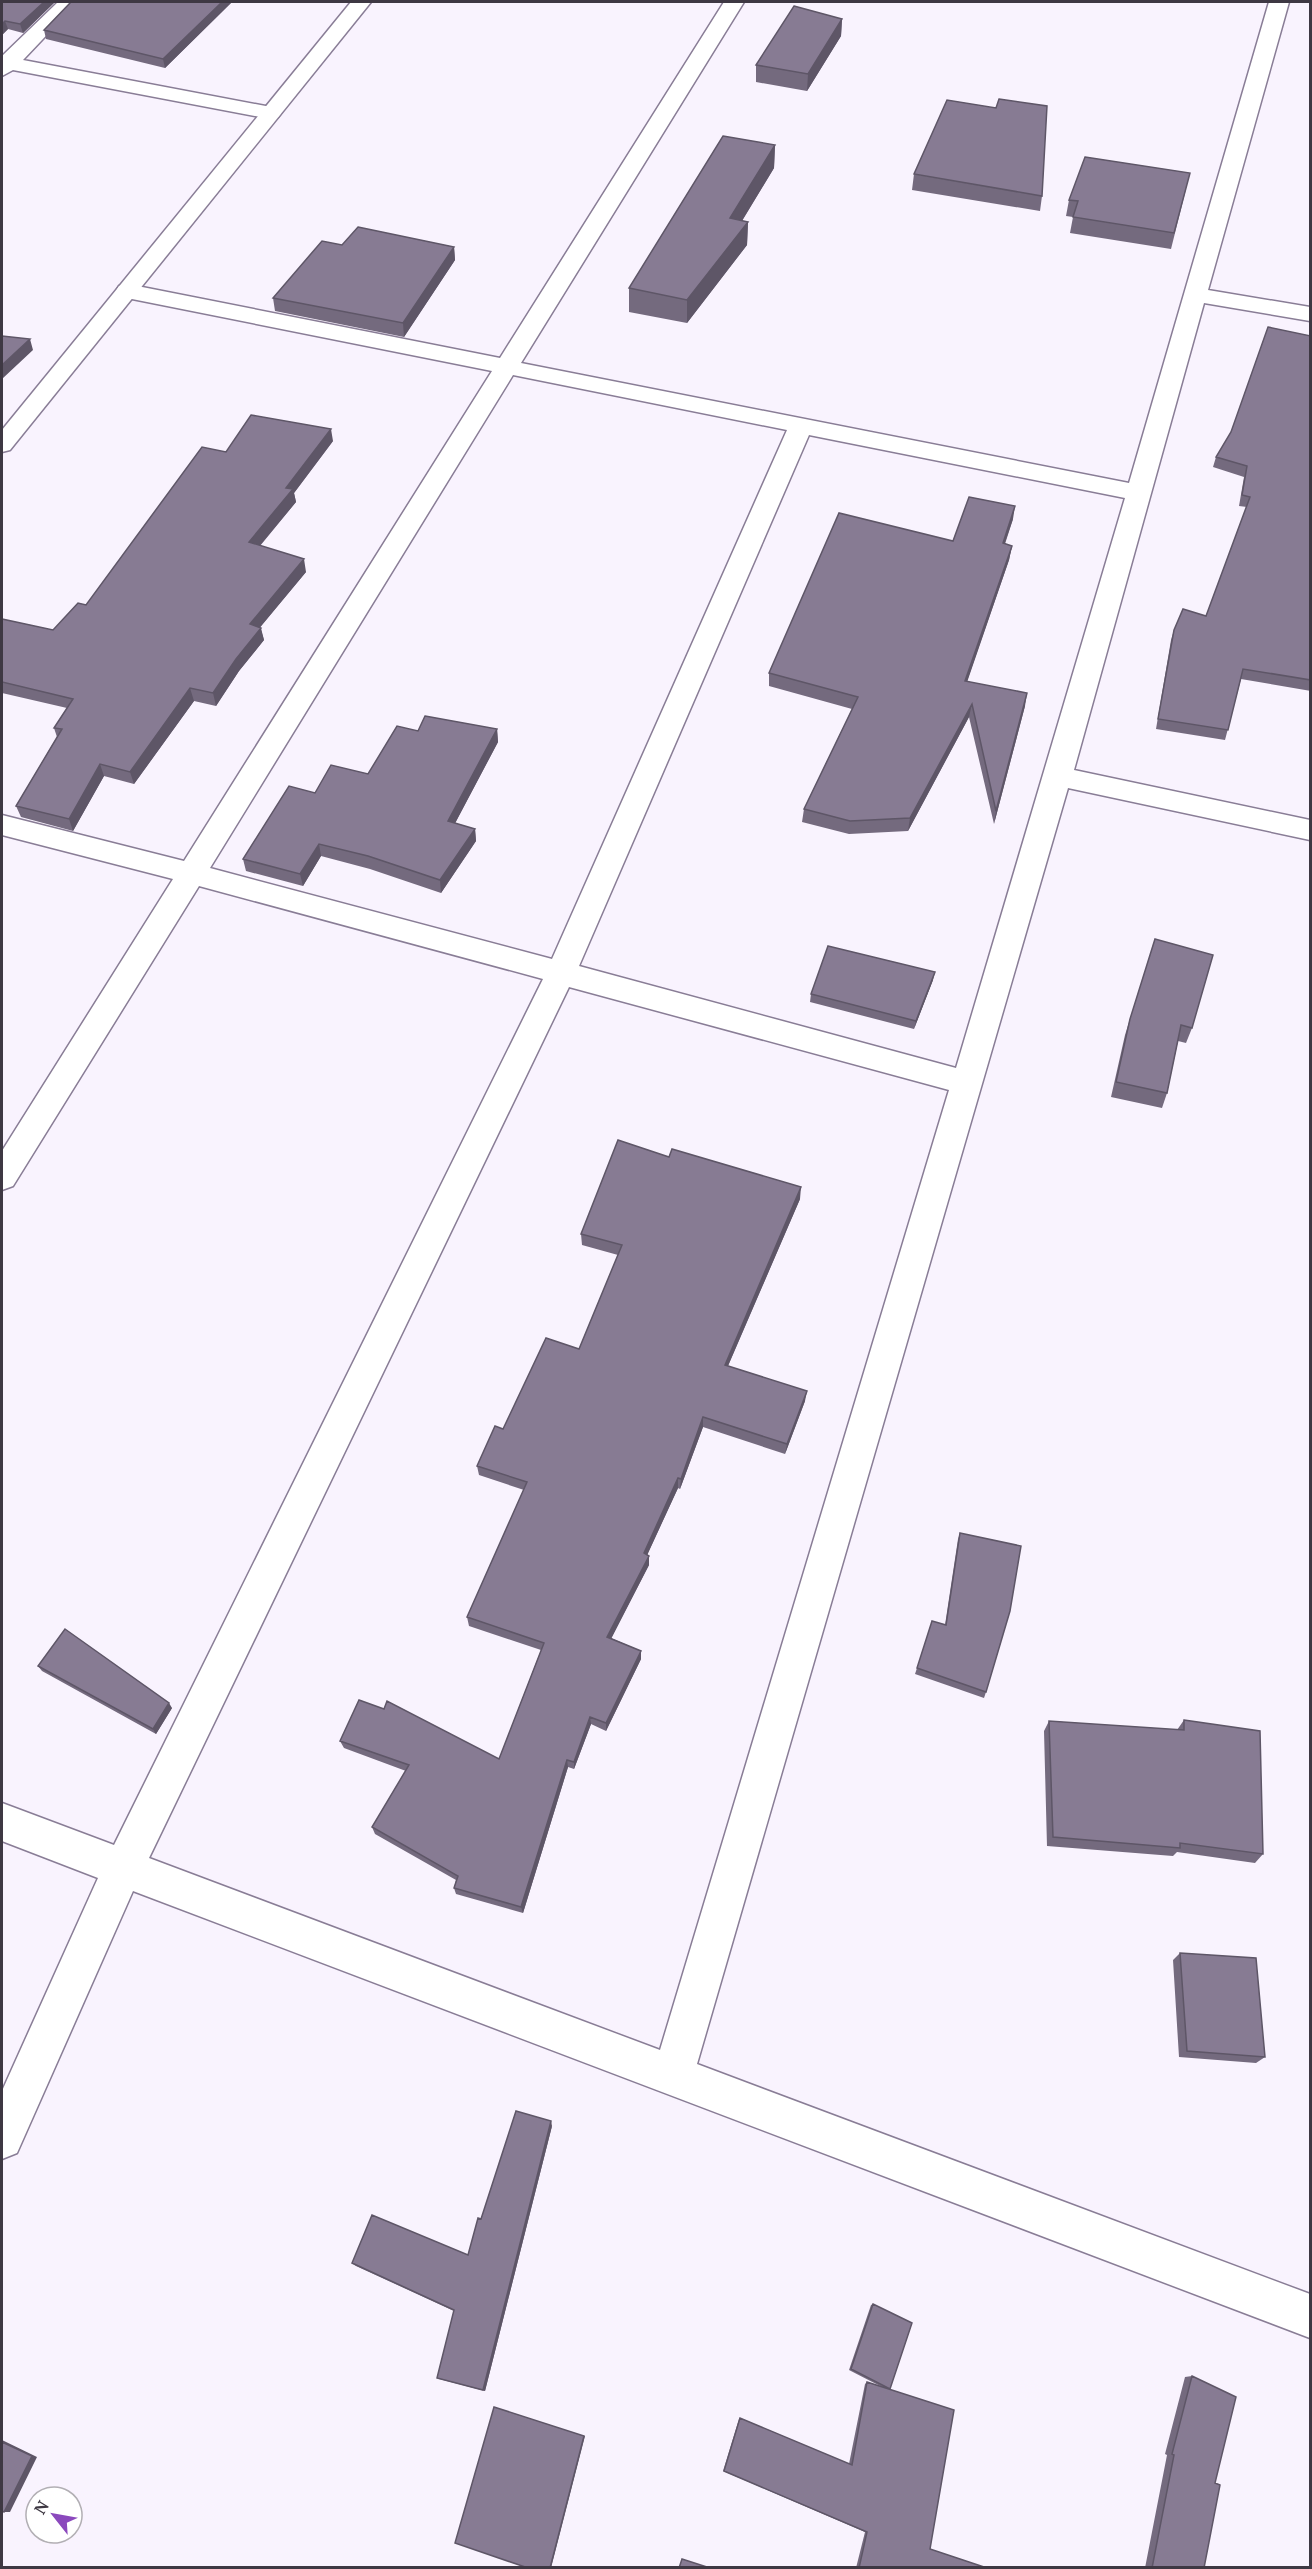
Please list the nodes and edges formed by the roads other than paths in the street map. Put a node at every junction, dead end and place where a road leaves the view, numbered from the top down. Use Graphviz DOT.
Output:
graph roads {
  1 [pos="68,2"];
  2 [pos="362,2"];
  3 [pos="734,2"];
  4 [pos="1279,2"];
  5 [pos="4,65"];
  6 [pos="271,113"];
  7 [pos="127,291"];
  8 [pos="1195,295"];
  9 [pos="1311,314"];
  10 [pos="506,367"];
  11 [pos="801,426"];
  12 [pos="4,438"];
  13 [pos="1138,493"];
  14 [pos="1058,776"];
  15 [pos="2,825"];
  16 [pos="1311,830"];
  17 [pos="191,873"];
  18 [pos="561,973"];
  19 [pos="968,1083"];
  20 [pos="2,1178"];
  21 [pos="2,1822"];
  22 [pos="123,1868"];
  23 [pos="673,2075"];
  24 [pos="2,2138"];
  25 [pos="1311,2316"];
  1 -- 5 [label="street"];
  2 -- 6 [label="street"];
  3 -- 10 [label="street"];
  4 -- 8 [label="street"];
  5 -- 6 [label="street"];
  6 -- 7 [label="street"];
  7 -- 10 [label="street"];
  7 -- 12 [label="street"];
  8 -- 9 [label="street"];
  8 -- 13 [label="street"];
  10 -- 11 [label="street"];
  10 -- 17 [label="street"];
  11 -- 13 [label="street"];
  11 -- 18 [label="street"];
  13 -- 14 [label="street"];
  14 -- 16 [label="street"];
  14 -- 19 [label="street"];
  15 -- 17 [label="street"];
  17 -- 18 [label="street"];
  17 -- 20 [label="street"];
  18 -- 19 [label="street"];
  18 -- 22 [label="street"];
  19 -- 23 [label="street"];
  21 -- 22 [label="street"];
  22 -- 23 [label="street"];
  22 -- 24 [label="street"];
  23 -- 25 [label="street"];
}
